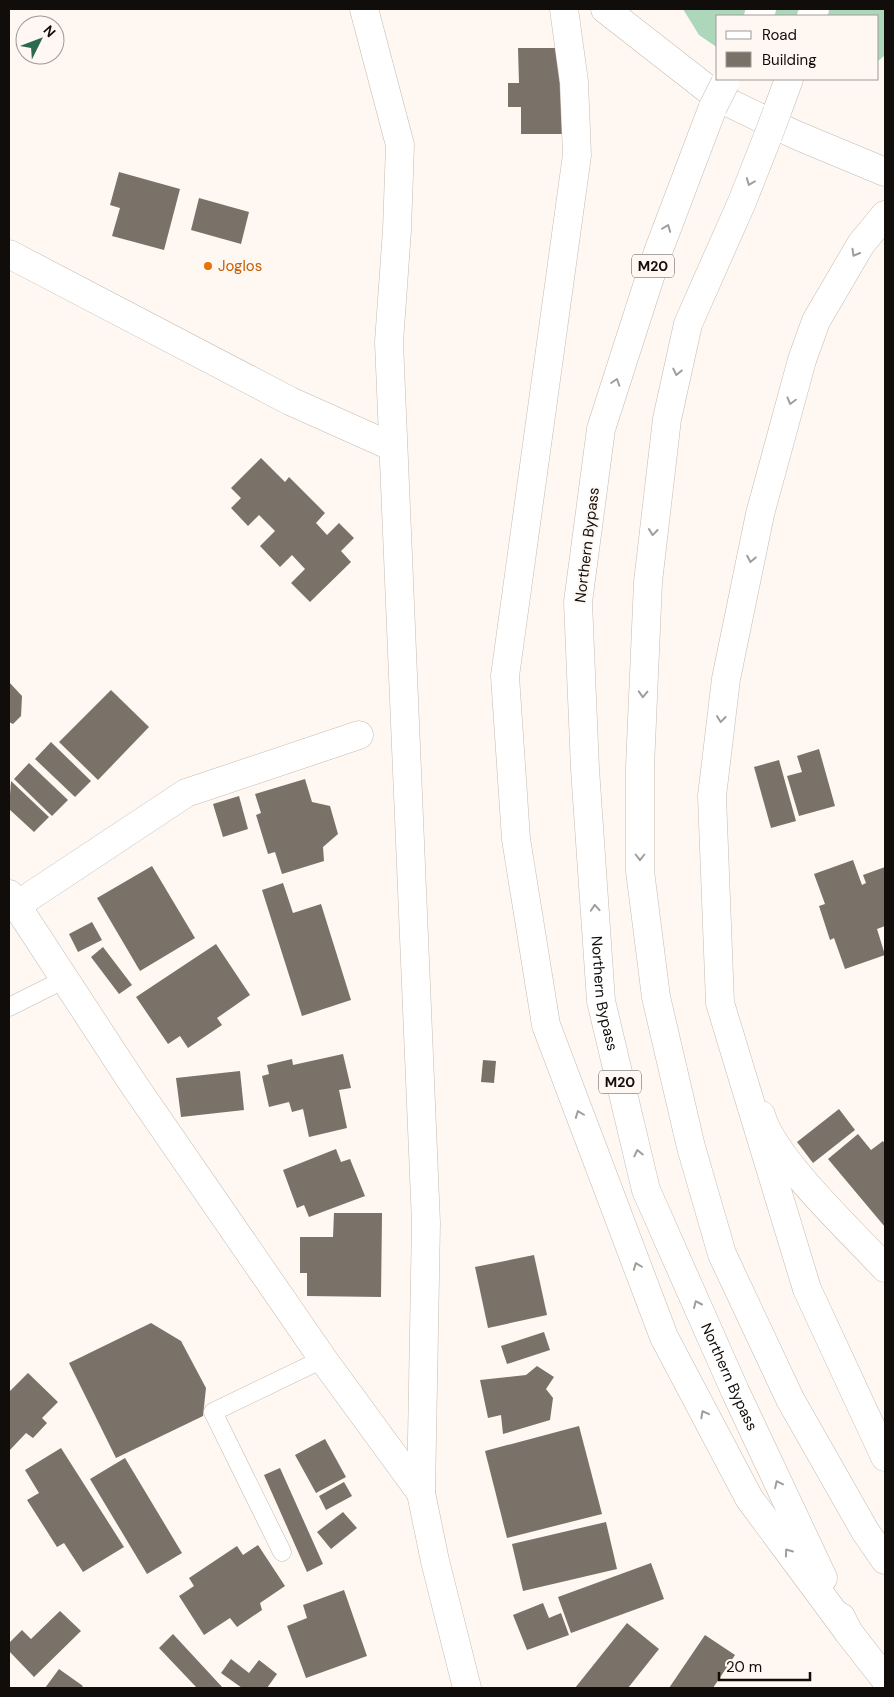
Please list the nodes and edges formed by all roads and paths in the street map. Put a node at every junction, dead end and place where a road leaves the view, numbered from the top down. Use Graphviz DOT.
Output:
graph roads {
  1 [pos="364,9"];
  2 [pos="564,9"];
  3 [pos="604,9"];
  4 [pos="789,80"];
  5 [pos="726,81"];
  6 [pos="885,172"];
  7 [pos="885,215"];
  8 [pos="9,254"];
  9 [pos="393,447"];
  10 [pos="359,735"];
  11 [pos="13,899"];
  12 [pos="715,924"];
  13 [pos="65,978"];
  14 [pos="9,1007"];
  15 [pos="885,1268"];
  16 [pos="323,1359"];
  17 [pos="885,1457"];
  18 [pos="421,1493"];
  19 [pos="282,1552"];
  20 [pos="885,1560"];
  21 [pos="849,1633"];
  22 [pos="885,1679"];
  23 [pos="467,1688"];
  1 -- 9 [label="main road"];
  21 -- 2 [label="main road, one-way"];
  3 -- 6 [label="main road"];
  4 -- 20 [label="main road, one-way"];
  21 -- 5 [label="main road, Northern Bypass / M20, one-way, bridge"];
  7 -- 12 [label="main road, one-way"];
  8 -- 9 [label="main road"];
  9 -- 18 [label="main road"];
  10 -- 11 [label="main road"];
  11 -- 13 [label="main road"];
  12 -- 15 [label="main road"];
  12 -- 17 [label="main road"];
  13 -- 14 [label="lane"];
  13 -- 16 [label="main road"];
  16 -- 18 [label="main road"];
  16 -- 19 [label="lane"];
  18 -- 23 [label="main road"];
  21 -- 22 [label="main road, Northern Bypass / M20"];
}
